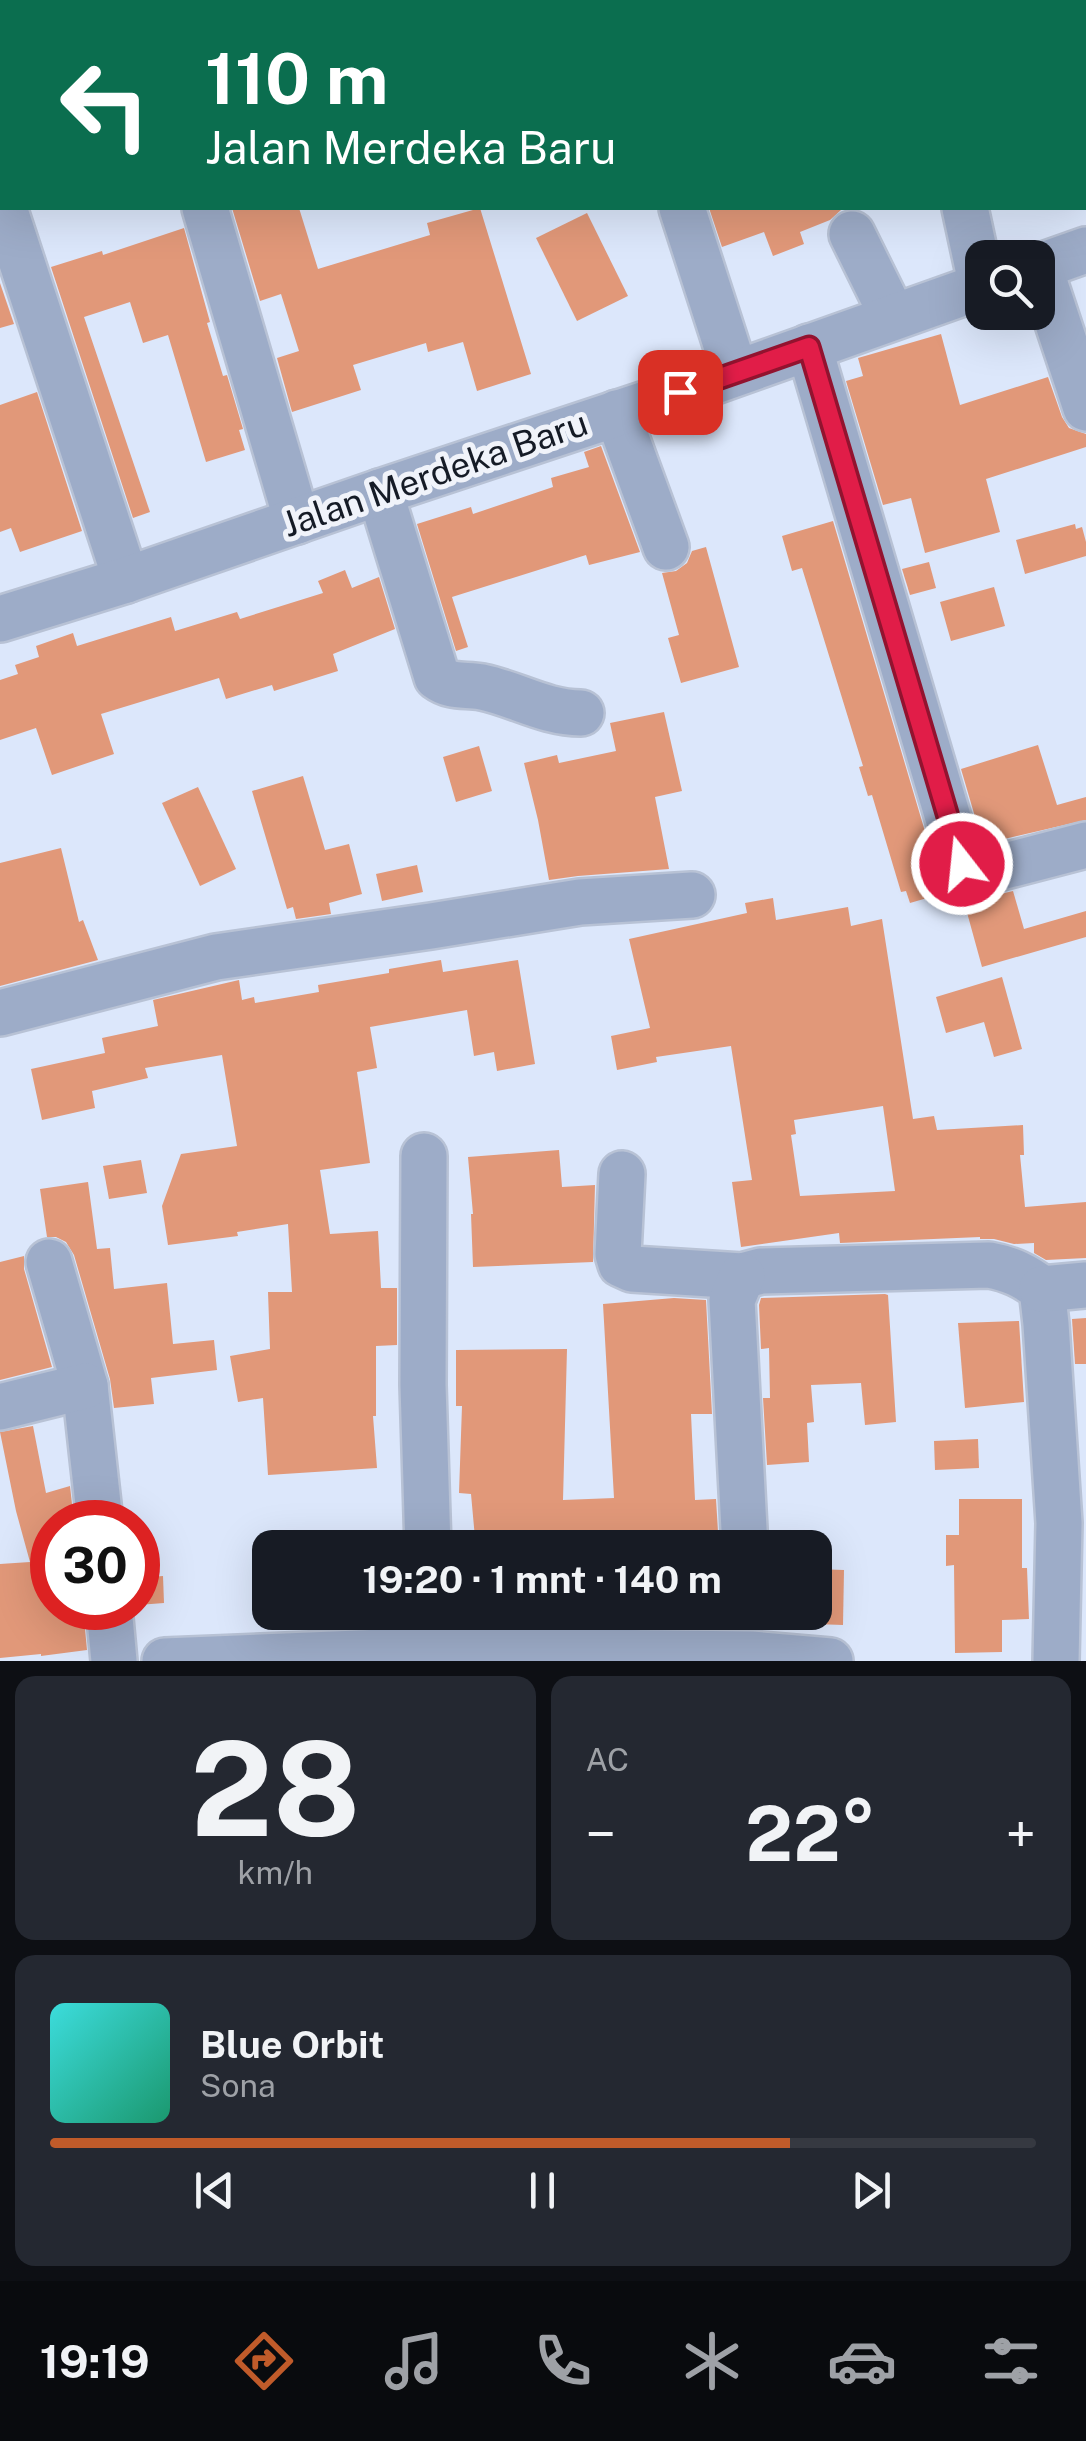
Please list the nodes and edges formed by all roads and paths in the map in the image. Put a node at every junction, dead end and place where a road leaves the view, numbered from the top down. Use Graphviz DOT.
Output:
graph roads {
  1 [pos="5,210"];
  2 [pos="206,210"];
  3 [pos="683,210"];
  4 [pos="965,210"];
  5 [pos="852,234"];
  6 [pos="972,240"];
  7 [pos="1086,250"];
  8 [pos="1055,261"];
  9 [pos="965,292"];
  10 [pos="893,317"];
  11 [pos="1055,317"];
  12 [pos="809,347"];
  13 [pos="735,372"];
  14 [pos="1086,408"];
  15 [pos="617,413"];
  16 [pos="380,492"];
  17 [pos="297,521"];
  18 [pos="666,547"];
  19 [pos="126,580"];
  20 [pos="0,619"];
  21 [pos="581,712"];
  22 [pos="1086,846"];
  23 [pos="692,894"];
  24 [pos="0,1013"];
  25 [pos="424,1156"];
  26 [pos="622,1174"];
  27 [pos="49,1262"];
  28 [pos="742,1276"];
  29 [pos="1086,1285"];
  30 [pos="1042,1289"];
  31 [pos="85,1386"];
  32 [pos="0,1407"];
  33 [pos="98,1500"];
  34 [pos="427,1530"];
  35 [pos="744,1530"];
  36 [pos="110,1630"];
  37 [pos="432,1641"];
  38 [pos="750,1642"];
  39 [pos="114,1661"];
  40 [pos="166,1661"];
  41 [pos="830,1661"];
  42 [pos="1056,1661"];
  1 -- 19 [label="street"];
  2 -- 17 [label="street"];
  3 -- 13 [label="street"];
  4 -- 6 [label="street"];
  5 -- 10 [label="street"];
  7 -- 8 [label="street"];
  9 -- 10 [label="street, Jalan Merdeka Baru"];
  10 -- 12 [label="street, Jalan Merdeka Baru"];
  11 -- 14 [label="street"];
  12 -- 13 [label="street, Jalan Merdeka Baru"];
  12 -- 22 [label="street"];
  13 -- 15 [label="street, Jalan Merdeka Baru"];
  15 -- 16 [label="street, Jalan Merdeka Baru"];
  15 -- 18 [label="street"];
  16 -- 17 [label="street, Jalan Merdeka Baru"];
  16 -- 21 [label="street"];
  17 -- 19 [label="street, Jalan Merdeka Baru"];
  19 -- 20 [label="street, Jalan Merdeka Baru"];
  23 -- 24 [label="street"];
  25 -- 34 [label="street"];
  26 -- 28 [label="street"];
  27 -- 31 [label="street"];
  28 -- 30 [label="street"];
  28 -- 35 [label="street"];
  29 -- 30 [label="street"];
  30 -- 42 [label="street"];
  31 -- 32 [label="street"];
  31 -- 33 [label="street"];
  36 -- 39 [label="street"];
  37 -- 38 [label="street"];
  37 -- 40 [label="street"];
  38 -- 41 [label="street"];
}
